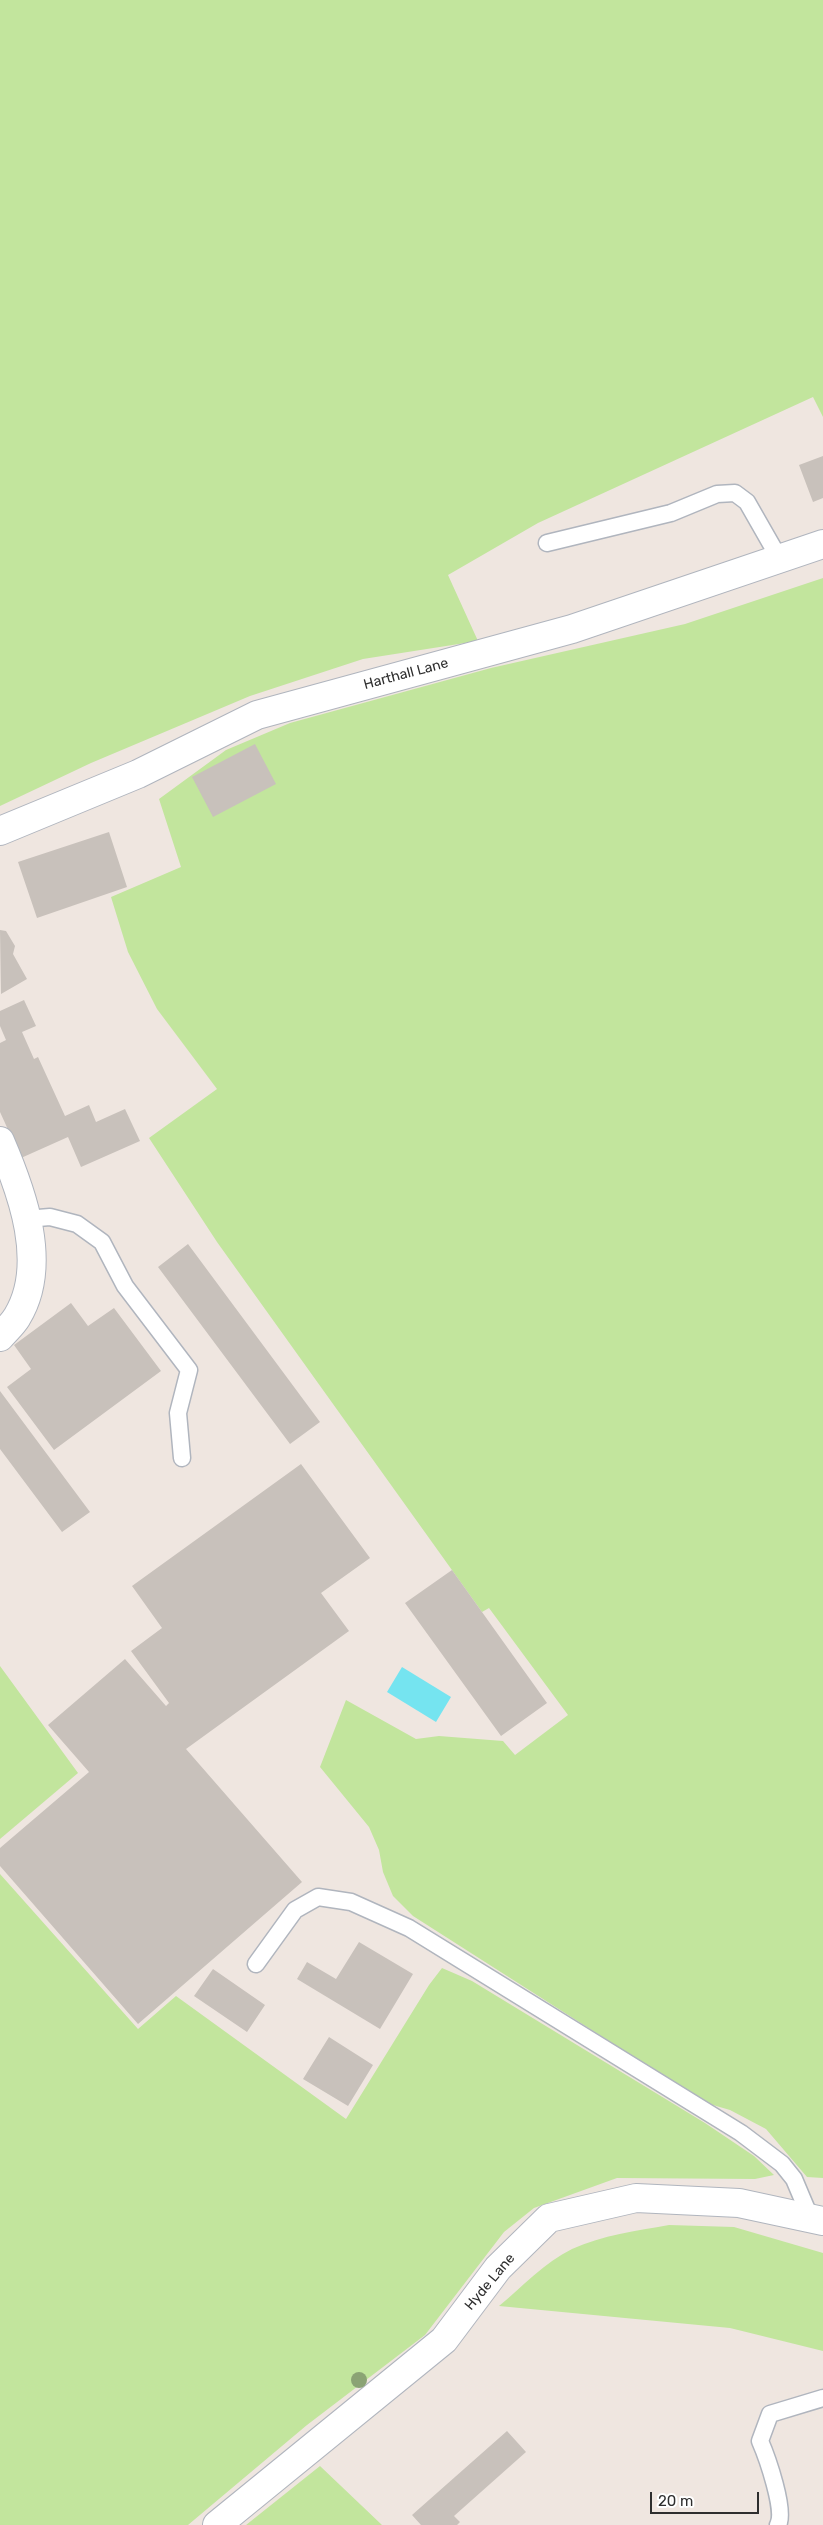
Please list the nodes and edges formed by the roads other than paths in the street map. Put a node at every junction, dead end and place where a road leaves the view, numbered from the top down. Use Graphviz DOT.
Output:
graph roads {
  1 [pos="547,543"];
  2 [pos="823,544"];
  3 [pos="779,558"];
  4 [pos="0,831"];
  5 [pos="0,1141"];
  6 [pos="26,1219"];
  7 [pos="0,1337"];
  8 [pos="182,1458"];
  9 [pos="256,1964"];
  10 [pos="816,2219"];
  11 [pos="823,2398"];
  12 [pos="218,2525"];
  13 [pos="778,2525"];
  1 -- 3 [label="lane"];
  2 -- 3 [label="street, Harthall Lane"];
  3 -- 4 [label="street, Harthall Lane"];
  5 -- 6 [label="street"];
  6 -- 7 [label="street"];
  6 -- 8 [label="lane"];
  9 -- 10 [label="lane"];
  10 -- 12 [label="street, Hyde Lane"];
  11 -- 13 [label="lane"];
}
